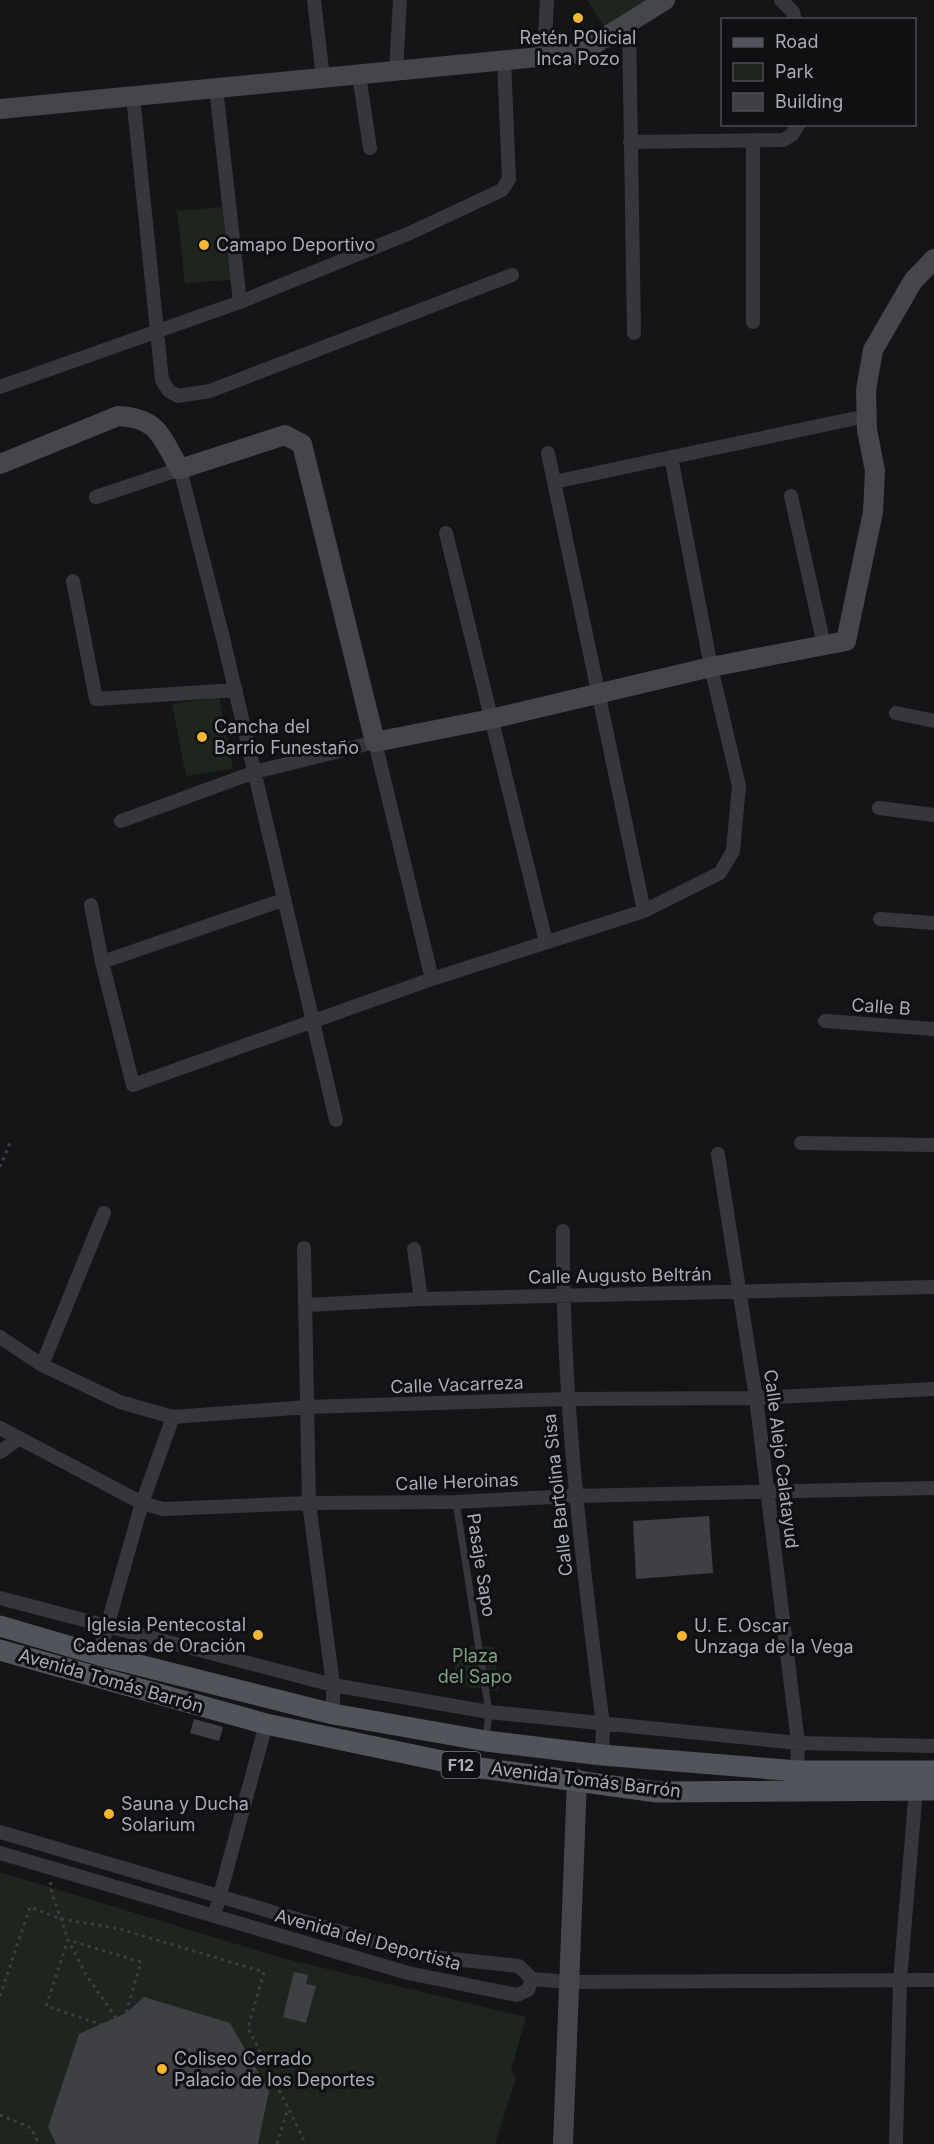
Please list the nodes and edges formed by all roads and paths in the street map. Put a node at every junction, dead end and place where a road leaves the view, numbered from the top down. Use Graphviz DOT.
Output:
graph roads {
  1 [pos="314,0"];
  2 [pos="400,0"];
  3 [pos="547,0"];
  4 [pos="665,0"];
  5 [pos="781,0"];
  6 [pos="794,18"];
  7 [pos="629,22"];
  8 [pos="544,56"];
  9 [pos="504,60"];
  10 [pos="396,71"];
  11 [pos="359,75"];
  12 [pos="323,78"];
  13 [pos="216,88"];
  14 [pos="133,96"];
  15 [pos="0,109"];
  16 [pos="798,126"];
  17 [pos="753,140"];
  18 [pos="630,142"];
  19 [pos="370,148"];
  20 [pos="934,259"];
  21 [pos="512,275"];
  22 [pos="240,302"];
  23 [pos="753,322"];
  24 [pos="156,331"];
  25 [pos="634,333"];
  26 [pos="0,387"];
  27 [pos="866,416"];
  28 [pos="548,453"];
  29 [pos="671,457"];
  30 [pos="0,464"];
  31 [pos="180,469"];
  32 [pos="554,482"];
  33 [pos="791,496"];
  34 [pos="96,497"];
  35 [pos="446,533"];
  36 [pos="73,581"];
  37 [pos="824,645"];
  38 [pos="711,667"];
  39 [pos="236,690"];
  40 [pos="600,692"];
  41 [pos="896,713"];
  42 [pos="490,719"];
  43 [pos="934,721"];
  44 [pos="375,742"];
  45 [pos="255,772"];
  46 [pos="879,808"];
  47 [pos="934,815"];
  48 [pos="121,821"];
  49 [pos="283,900"];
  50 [pos="91,905"];
  51 [pos="644,911"];
  52 [pos="880,919"];
  53 [pos="934,923"];
  54 [pos="546,942"];
  55 [pos="102,962"];
  56 [pos="432,979"];
  57 [pos="312,1021"];
  58 [pos="825,1021"];
  59 [pos="934,1029"];
  60 [pos="336,1120"];
  61 [pos="10,1143"];
  62 [pos="801,1143"];
  63 [pos="934,1145"];
  64 [pos="718,1154"];
  65 [pos="0,1167"];
  66 [pos="104,1213"];
  67 [pos="563,1231"];
  68 [pos="304,1248"];
  69 [pos="414,1249"];
  70 [pos="934,1287"];
  71 [pos="741,1291"];
  72 [pos="562,1295"];
  73 [pos="421,1299"];
  74 [pos="307,1305"];
  75 [pos="0,1337"];
  76 [pos="42,1365"];
  77 [pos="934,1389"];
  78 [pos="756,1398"];
  79 [pos="567,1399"];
  80 [pos="307,1407"];
  81 [pos="173,1417"];
  82 [pos="0,1428"];
  83 [pos="18,1439"];
  84 [pos="0,1452"];
  85 [pos="934,1488"];
  86 [pos="767,1492"];
  87 [pos="574,1496"];
  88 [pos="456,1502"];
  89 [pos="142,1503"];
  90 [pos="309,1503"];
  91 [pos="0,1598"];
  92 [pos="106,1624"];
  93 [pos="0,1626"];
  94 [pos="0,1650"];
  95 [pos="99,1655"];
  96 [pos="333,1684"];
  97 [pos="489,1712"];
  98 [pos="333,1714"];
  99 [pos="266,1724"];
  100 [pos="603,1725"];
  101 [pos="486,1741"];
  102 [pos="798,1743"];
  103 [pos="934,1746"];
  104 [pos="602,1755"];
  105 [pos="797,1771"];
  106 [pos="934,1771"];
  107 [pos="577,1779"];
  108 [pos="925,1790"];
  109 [pos="0,1832"];
  110 [pos="0,1853"];
  111 [pos="55,1869"];
  112 [pos="219,1898"];
  113 [pos="214,1916"];
  114 [pos="61,1919"];
  115 [pos="68,1940"];
  116 [pos="532,1979"];
  117 [pos="900,1980"];
  118 [pos="934,1980"];
  119 [pos="570,1982"];
  120 [pos="0,1996"];
  121 [pos="126,2013"];
  122 [pos="116,2018"];
  123 [pos="104,2025"];
  124 [pos="288,2107"];
  125 [pos="0,2115"];
  126 [pos="39,2144"];
  127 [pos="277,2144"];
  128 [pos="306,2144"];
  129 [pos="563,2144"];
  130 [pos="896,2144"];
  1 -- 12 [label="street"];
  2 -- 10 [label="street"];
  3 -- 8 [label="street"];
  4 -- 7 [label="street"];
  5 -- 6 [label="street"];
  7 -- 8 [label="street"];
  7 -- 18 [label="street"];
  8 -- 9 [label="street"];
  9 -- 10 [label="street"];
  9 -- 22 [label="street"];
  10 -- 11 [label="street"];
  11 -- 12 [label="street"];
  11 -- 19 [label="street"];
  12 -- 13 [label="street"];
  13 -- 14 [label="street"];
  13 -- 22 [label="street"];
  14 -- 15 [label="street"];
  14 -- 24 [label="street"];
  16 -- 17 [label="street"];
  17 -- 18 [label="street"];
  17 -- 23 [label="street"];
  18 -- 25 [label="street"];
  20 -- 27 [label="street"];
  21 -- 24 [label="street"];
  22 -- 24 [label="street"];
  24 -- 26 [label="street"];
  27 -- 29 [label="street"];
  27 -- 37 [label="street"];
  28 -- 32 [label="street"];
  29 -- 32 [label="street"];
  29 -- 38 [label="street"];
  30 -- 31 [label="street"];
  31 -- 34 [label="street"];
  31 -- 39 [label="street"];
  31 -- 44 [label="street"];
  32 -- 40 [label="street"];
  33 -- 37 [label="street"];
  35 -- 42 [label="street"];
  36 -- 39 [label="street"];
  37 -- 38 [label="street"];
  38 -- 40 [label="street"];
  38 -- 51 [label="street"];
  39 -- 45 [label="street"];
  40 -- 42 [label="street"];
  40 -- 51 [label="street"];
  41 -- 43 [label="street"];
  42 -- 44 [label="street"];
  42 -- 54 [label="street"];
  44 -- 45 [label="street"];
  44 -- 56 [label="street"];
  45 -- 48 [label="street"];
  45 -- 49 [label="street"];
  46 -- 47 [label="street"];
  49 -- 55 [label="street"];
  49 -- 57 [label="street"];
  50 -- 55 [label="street"];
  51 -- 54 [label="street"];
  52 -- 53 [label="street"];
  54 -- 56 [label="street"];
  55 -- 57 [label="street"];
  56 -- 57 [label="street"];
  57 -- 60 [label="street"];
  58 -- 59 [label="street, Calle B"];
  61 -- 65 [label="path"];
  62 -- 63 [label="street"];
  64 -- 71 [label="street, Calle Alejo Calatayud"];
  66 -- 76 [label="street"];
  67 -- 72 [label="street, Calle Bartolina Sisa"];
  68 -- 74 [label="street"];
  69 -- 73 [label="street"];
  70 -- 71 [label="street, Calle Augusto Beltrán"];
  71 -- 72 [label="street, Calle Augusto Beltrán"];
  71 -- 78 [label="street, Calle Alejo Calatayud"];
  72 -- 73 [label="street, Calle Augusto Beltrán"];
  72 -- 79 [label="street, Calle Bartolina Sisa"];
  73 -- 74 [label="street, Calle Augusto Beltrán"];
  74 -- 80 [label="street"];
  75 -- 76 [label="street, Calle Vacarreza"];
  76 -- 81 [label="street, Calle Vacarreza"];
  77 -- 78 [label="street, Calle Vacarreza"];
  78 -- 79 [label="street, Calle Vacarreza"];
  78 -- 86 [label="street, Calle Alejo Calatayud"];
  79 -- 80 [label="street, Calle Vacarreza"];
  79 -- 87 [label="street, Calle Bartolina Sisa"];
  80 -- 81 [label="street, Calle Vacarreza"];
  80 -- 90 [label="street"];
  81 -- 89 [label="street"];
  82 -- 83 [label="street, Calle Heroinas"];
  83 -- 84 [label="street"];
  83 -- 89 [label="street, Calle Heroinas"];
  85 -- 86 [label="street, Calle Heroinas"];
  86 -- 87 [label="street, Calle Heroinas"];
  86 -- 102 [label="street, Calle Alejo Calatayud"];
  87 -- 88 [label="street, Calle Heroinas"];
  87 -- 100 [label="street, Calle Bartolina Sisa"];
  88 -- 90 [label="street, Calle Heroinas"];
  88 -- 97 [label="lane, Pasaje Sapo"];
  89 -- 90 [label="street, Calle Heroinas"];
  89 -- 92 [label="street"];
  90 -- 96 [label="street"];
  91 -- 92 [label="street"];
  92 -- 95 [label="street"];
  92 -- 96 [label="street"];
  93 -- 95 [label="main road, Avenida Tomás Barrón / F12"];
  94 -- 99 [label="main road, Avenida Tomás Barrón / F12"];
  95 -- 98 [label="main road, Avenida Tomás Barrón / F12"];
  96 -- 97 [label="street"];
  96 -- 98 [label="street"];
  97 -- 100 [label="street"];
  97 -- 101 [label="lane, Pasaje Sapo"];
  98 -- 101 [label="main road, Avenida Tomás Barrón / F12"];
  99 -- 107 [label="main road, Avenida Tomás Barrón / F12"];
  99 -- 112 [label="street"];
  100 -- 102 [label="street"];
  100 -- 104 [label="street, Calle Bartolina Sisa"];
  101 -- 104 [label="main road, Avenida Tomás Barrón / F12"];
  102 -- 103 [label="street"];
  102 -- 105 [label="street, Calle Alejo Calatayud"];
  104 -- 105 [label="main road, Avenida Tomás Barrón / F12"];
  105 -- 106 [label="main road, Avenida Tomás Barrón / F12"];
  107 -- 108 [label="main road, Avenida Tomás Barrón / F12"];
  107 -- 119 [label="street"];
  108 -- 117 [label="street"];
  109 -- 112 [label="street, Avenida del Deportista"];
  110 -- 111 [label="street, Avenida del Deportista"];
  111 -- 113 [label="street, Avenida del Deportista"];
  111 -- 114 [label="path"];
  112 -- 113 [label="street"];
  112 -- 116 [label="street, Avenida del Deportista"];
  113 -- 116 [label="street, Avenida del Deportista"];
  114 -- 115 [label="path"];
  114 -- 120 [label="path"];
  114 -- 124 [label="path"];
  115 -- 121 [label="path"];
  115 -- 122 [label="path"];
  115 -- 123 [label="path"];
  116 -- 119 [label="street"];
  117 -- 118 [label="street"];
  117 -- 119 [label="street"];
  117 -- 130 [label="street"];
  119 -- 129 [label="street"];
  124 -- 127 [label="path"];
  124 -- 128 [label="path"];
  125 -- 126 [label="path"];
}
